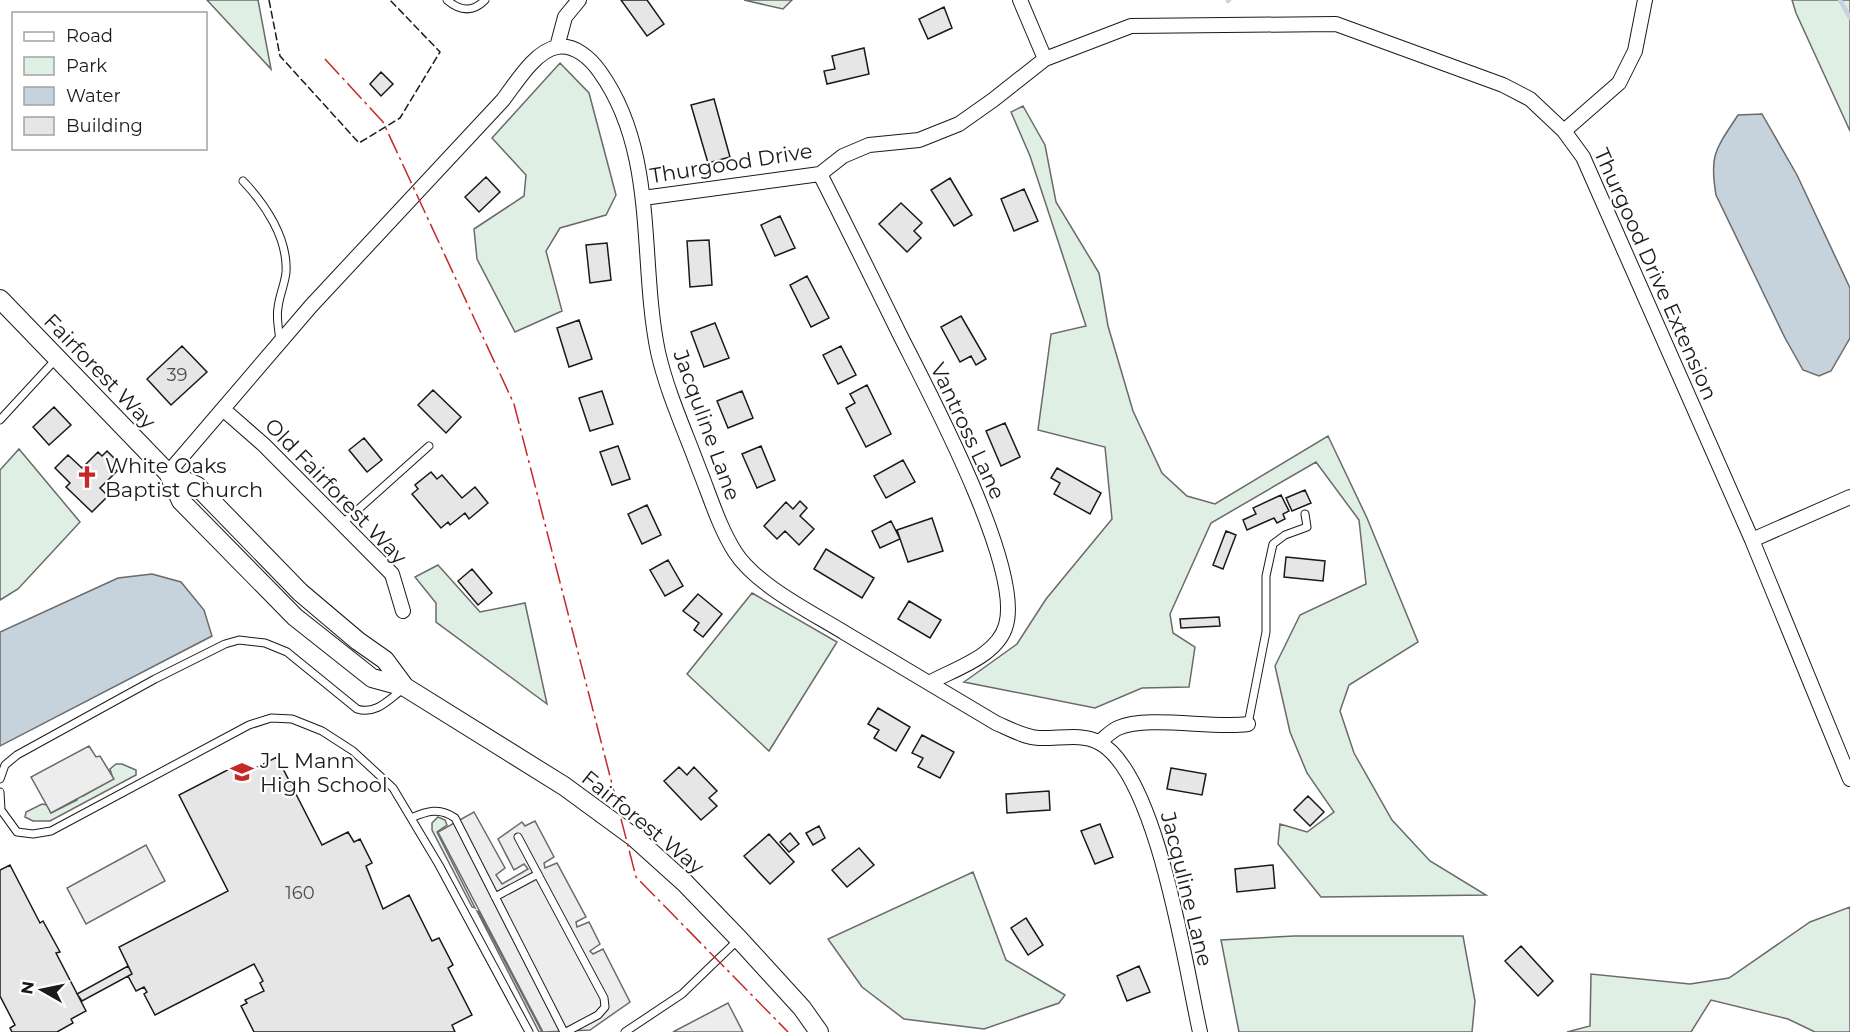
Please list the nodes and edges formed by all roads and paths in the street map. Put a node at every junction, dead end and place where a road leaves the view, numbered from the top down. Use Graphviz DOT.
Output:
graph roads {
  1 [pos="447,0"];
  2 [pos="485,0"];
  3 [pos="579,0"];
  4 [pos="1020,0"];
  5 [pos="1645,0"];
  6 [pos="557,47"];
  7 [pos="1045,59"];
  8 [pos="1564,131"];
  9 [pos="820,174"];
  10 [pos="243,181"];
  11 [pos="643,198"];
  12 [pos="0,300"];
  13 [pos="280,344"];
  14 [pos="57,358"];
  15 [pos="224,410"];
  16 [pos="0,420"];
  17 [pos="429,446"];
  18 [pos="168,473"];
  19 [pos="1850,497"];
  20 [pos="1305,514"];
  21 [pos="343,523"];
  22 [pos="1752,540"];
  23 [pos="403,610"];
  24 [pos="929,683"];
  25 [pos="405,687"];
  26 [pos="1248,724"];
  27 [pos="1099,742"];
  28 [pos="0,779"];
  29 [pos="1850,779"];
  30 [pos="0,792"];
  31 [pos="411,818"];
  32 [pos="518,837"];
  33 [pos="538,874"];
  34 [pos="495,897"];
  35 [pos="739,939"];
  36 [pos="529,1032"];
  37 [pos="565,1032"];
  38 [pos="625,1032"];
  39 [pos="819,1032"];
  40 [pos="1200,1032"];
  1 -- 2 [label="lane"];
  3 -- 6 [label="street"];
  4 -- 7 [label="street"];
  5 -- 8 [label="street"];
  6 -- 11 [label="street, Jacquline Lane"];
  6 -- 13 [label="street"];
  7 -- 8 [label="street, Thurgood Drive Extension"];
  7 -- 9 [label="street, Thurgood Drive"];
  8 -- 22 [label="street, Thurgood Drive Extension"];
  9 -- 11 [label="street, Thurgood Drive"];
  9 -- 24 [label="street, Vantross Lane"];
  10 -- 13 [label="lane"];
  11 -- 24 [label="street, Jacquline Lane"];
  12 -- 14 [label="main road, Fairforest Way"];
  13 -- 15 [label="street"];
  14 -- 16 [label="lane"];
  14 -- 18 [label="main road, Fairforest Way"];
  15 -- 18 [label="street"];
  15 -- 21 [label="street, Old Fairforest Way"];
  17 -- 21 [label="lane"];
  18 -- 25 [label="main road, Fairforest Way"];
  19 -- 22 [label="street"];
  20 -- 26 [label="lane"];
  21 -- 23 [label="street, Old Fairforest Way"];
  22 -- 29 [label="street, Thurgood Drive Extension"];
  24 -- 27 [label="street, Jacquline Lane"];
  25 -- 28 [label="lane"];
  25 -- 35 [label="main road, Fairforest Way"];
  26 -- 27 [label="street"];
  27 -- 40 [label="street, Jacquline Lane"];
  30 -- 31 [label="lane"];
  31 -- 34 [label="lane"];
  31 -- 36 [label="lane"];
  32 -- 33 [label="lane"];
  33 -- 34 [label="lane"];
  33 -- 37 [label="lane"];
  34 -- 37 [label="lane"];
  35 -- 38 [label="lane"];
  35 -- 39 [label="main road, Fairforest Way"];
}
